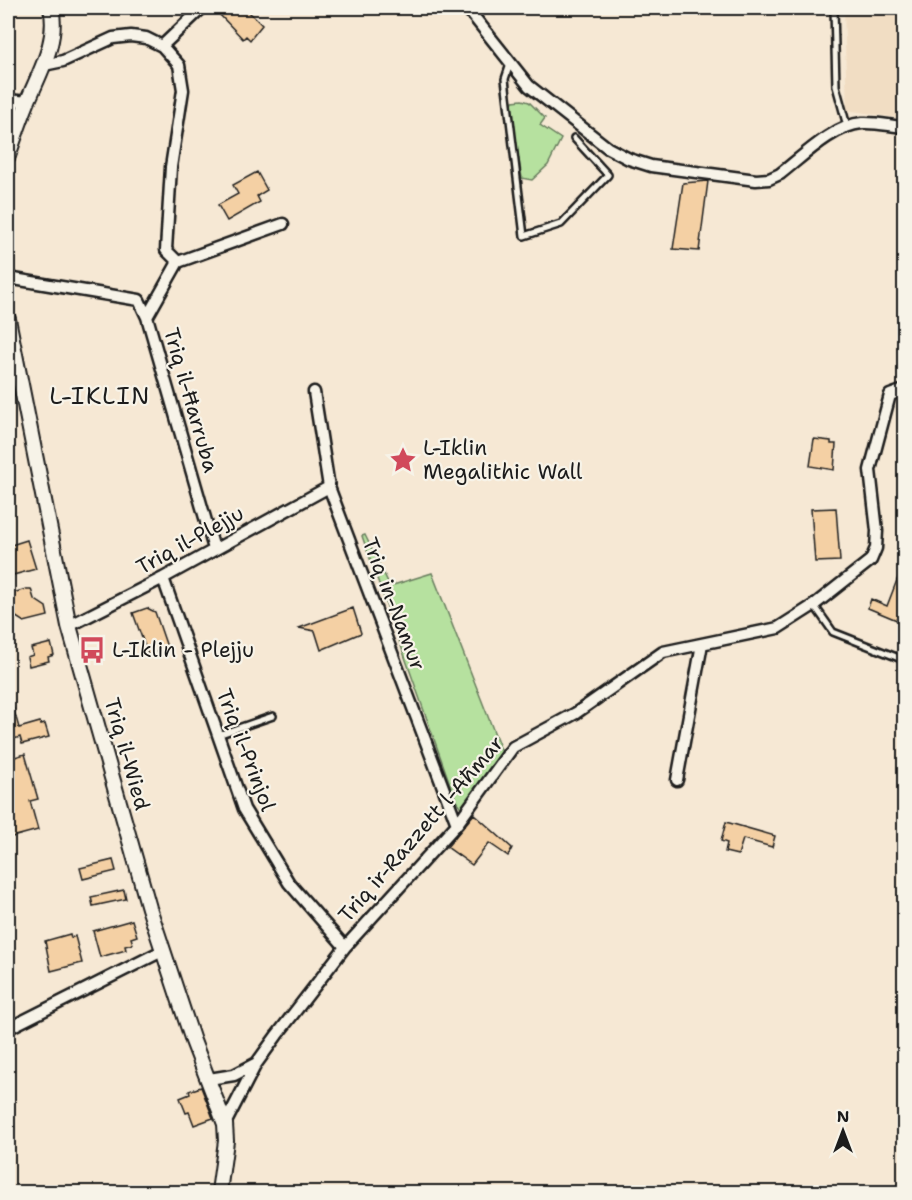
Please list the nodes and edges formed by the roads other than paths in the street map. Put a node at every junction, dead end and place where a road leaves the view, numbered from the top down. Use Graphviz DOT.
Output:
graph roads {
  1 [pos="51,8"];
  2 [pos="202,8"];
  3 [pos="467,8"];
  4 [pos="834,8"];
  5 [pos="904,32"];
  6 [pos="162,46"];
  7 [pos="904,56"];
  8 [pos="510,62"];
  9 [pos="44,65"];
  10 [pos="8,99"];
  11 [pos="28,102"];
  12 [pos="847,126"];
  13 [pos="904,128"];
  14 [pos="574,138"];
  15 [pos="8,156"];
  16 [pos="283,224"];
  17 [pos="178,262"];
  18 [pos="8,278"];
  19 [pos="147,317"];
  20 [pos="8,320"];
  21 [pos="10,347"];
  22 [pos="904,390"];
  23 [pos="314,393"];
  24 [pos="329,487"];
  25 [pos="213,549"];
  26 [pos="163,578"];
  27 [pos="814,605"];
  28 [pos="69,626"];
  29 [pos="702,644"];
  30 [pos="904,660"];
  31 [pos="273,716"];
  32 [pos="218,735"];
  33 [pos="677,780"];
  34 [pos="457,824"];
  35 [pos="345,947"];
  36 [pos="162,951"];
  37 [pos="9,1028"];
  38 [pos="256,1064"];
  39 [pos="209,1080"];
  40 [pos="225,1124"];
  41 [pos="219,1192"];
  1 -- 9 [label="street"];
  2 -- 6 [label="street"];
  3 -- 8 [label="street"];
  4 -- 12 [label="lane"];
  5 -- 7 [label="lane"];
  6 -- 9 [label="street"];
  6 -- 17 [label="street"];
  8 -- 12 [label="street"];
  8 -- 14 [label="lane"];
  9 -- 11 [label="street"];
  10 -- 11 [label="street"];
  11 -- 15 [label="street"];
  12 -- 13 [label="street"];
  16 -- 17 [label="street"];
  17 -- 19 [label="street, Triq il-Ħarruba"];
  18 -- 19 [label="street"];
  19 -- 25 [label="street, Triq il-Ħarruba"];
  20 -- 21 [label="street, Triq il-Wied"];
  21 -- 28 [label="street, Triq il-Wied"];
  22 -- 27 [label="street, Triq ir-Razzett l-Aħmar"];
  23 -- 24 [label="street, Triq in-Namur"];
  24 -- 25 [label="street, Triq il-Plejju"];
  24 -- 34 [label="street, Triq in-Namur"];
  25 -- 26 [label="street, Triq il-Plejju"];
  26 -- 28 [label="street, Triq il-Plejju"];
  26 -- 32 [label="street, Triq il-Prinjol"];
  27 -- 29 [label="street, Triq ir-Razzett l-Aħmar"];
  27 -- 30 [label="lane"];
  28 -- 36 [label="street, Triq il-Wied"];
  29 -- 33 [label="street"];
  29 -- 34 [label="street, Triq ir-Razzett l-Aħmar"];
  31 -- 32 [label="lane"];
  32 -- 35 [label="street, Triq il-Prinjol"];
  34 -- 35 [label="street, Triq ir-Razzett l-Aħmar"];
  35 -- 38 [label="street, Triq ir-Razzett l-Aħmar"];
  36 -- 37 [label="street"];
  36 -- 39 [label="street, Triq il-Wied"];
  38 -- 39 [label="street, Triq ir-Razzett l-Aħmar"];
  38 -- 40 [label="street, Triq ir-Razzett l-Aħmar"];
  39 -- 40 [label="street, Triq il-Wied"];
  40 -- 41 [label="street, Triq il-Wied"];
}
